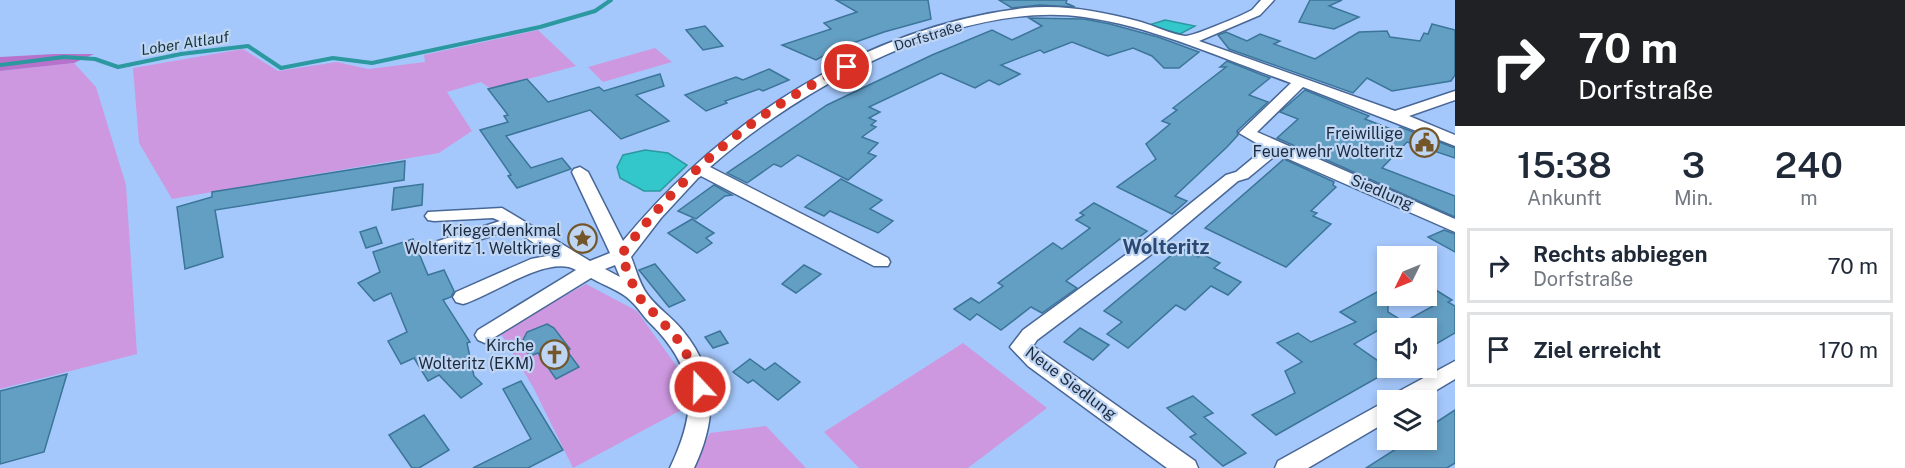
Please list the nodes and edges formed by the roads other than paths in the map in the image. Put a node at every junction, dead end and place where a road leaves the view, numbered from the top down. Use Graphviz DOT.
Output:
graph roads {
  1 [pos="1268,0"];
  2 [pos="1187,41"];
  3 [pos="1301,81"];
  4 [pos="1455,95"];
  5 [pos="1397,115"];
  6 [pos="1455,141"];
  7 [pos="1275,147"];
  8 [pos="699,168"];
  9 [pos="580,172"];
  10 [pos="434,216"];
  11 [pos="515,222"];
  12 [pos="1455,226"];
  13 [pos="438,246"];
  14 [pos="621,255"];
  15 [pos="570,258"];
  16 [pos="881,262"];
  17 [pos="591,270"];
  18 [pos="637,295"];
  19 [pos="463,297"];
  20 [pos="485,335"];
  21 [pos="1455,369"];
  22 [pos="1419,390"];
  23 [pos="1377,415"];
  24 [pos="682,468"];
  25 [pos="1186,468"];
  26 [pos="1287,468"];
  1 -- 2 [label="street"];
  2 -- 3 [label="street, Dorfstraße"];
  2 -- 8 [label="street, Dorfstraße"];
  3 -- 5 [label="street, Dorfstraße"];
  3 -- 7 [label="street, Siedlung"];
  4 -- 5 [label="street"];
  5 -- 6 [label="street, Dorfstraße"];
  7 -- 12 [label="street, Siedlung"];
  7 -- 25 [label="street, Neue Siedlung"];
  8 -- 14 [label="street, Dorfstraße"];
  8 -- 16 [label="street"];
  9 -- 14 [label="street"];
  10 -- 11 [label="street"];
  11 -- 13 [label="street"];
  11 -- 15 [label="street"];
  14 -- 17 [label="street, Dorfstraße"];
  14 -- 18 [label="street"];
  15 -- 17 [label="street"];
  15 -- 19 [label="street"];
  17 -- 18 [label="street"];
  17 -- 20 [label="street, Dorfstraße"];
  18 -- 24 [label="street"];
  21 -- 22 [label="street"];
  23 -- 26 [label="street"];
}
